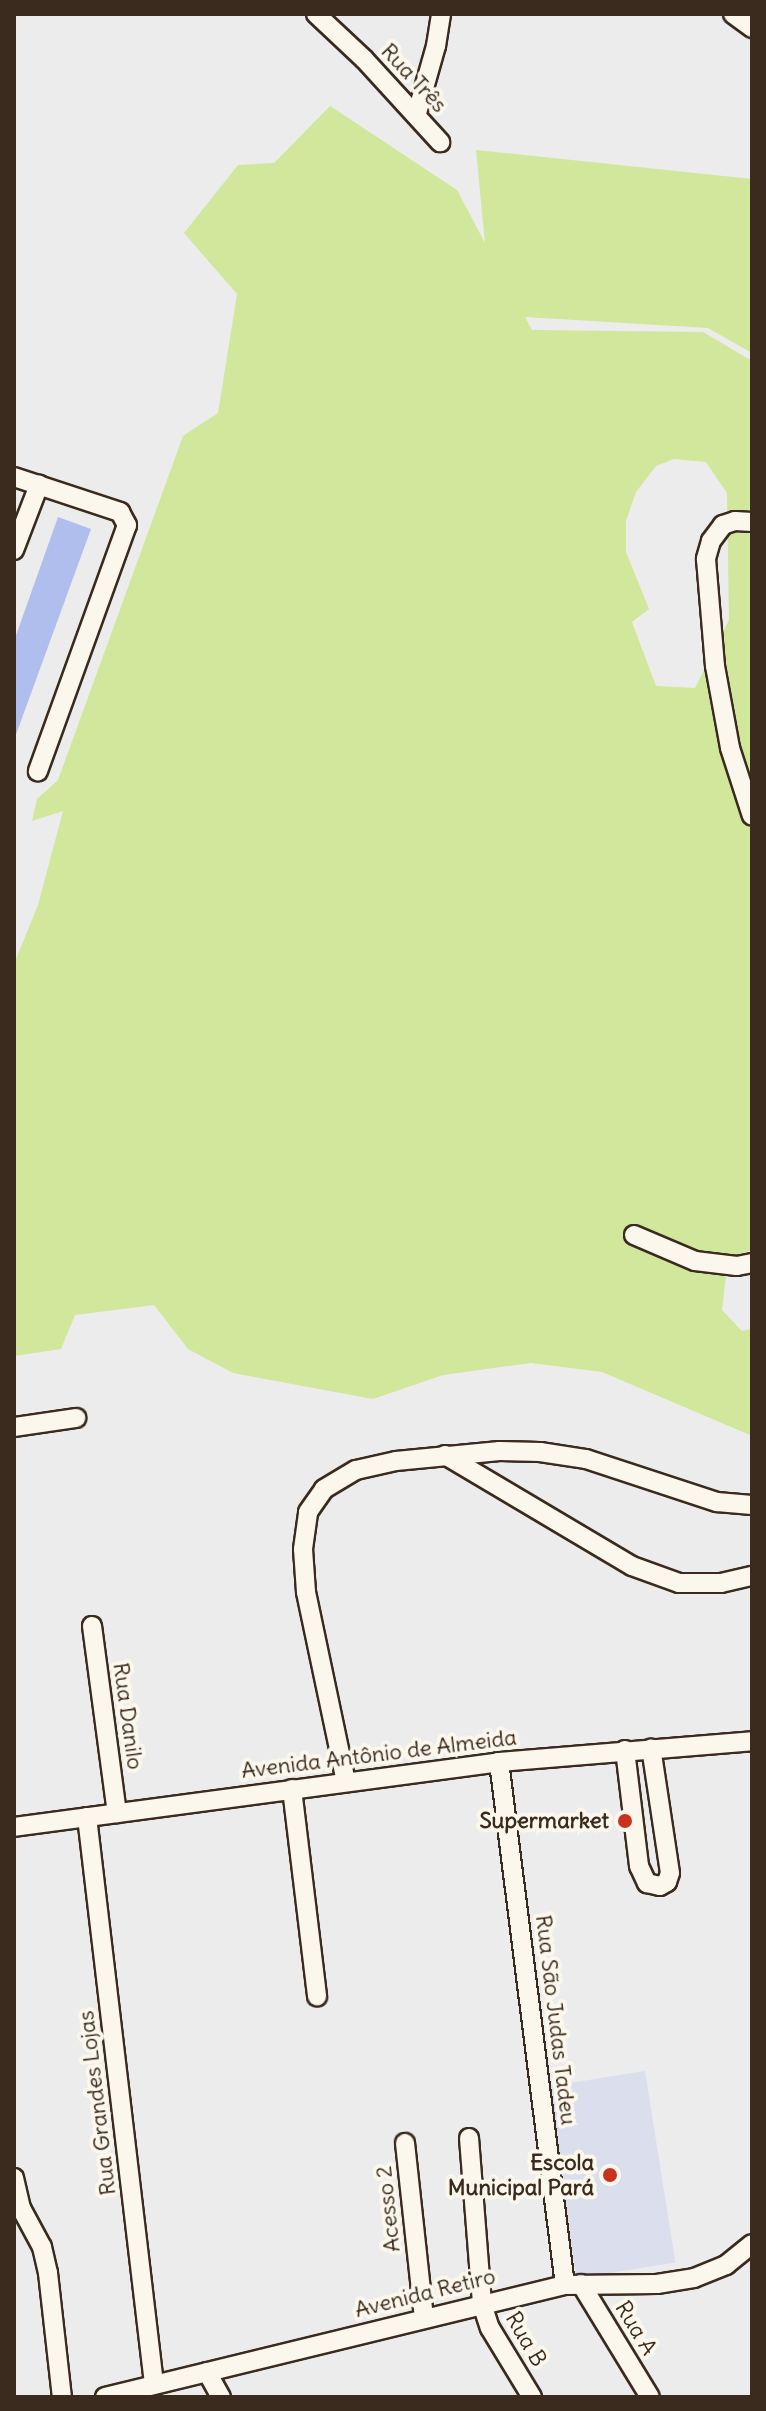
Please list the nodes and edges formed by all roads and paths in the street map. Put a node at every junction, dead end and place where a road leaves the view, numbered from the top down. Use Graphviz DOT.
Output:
graph roads {
  1 [pos="316,14"];
  2 [pos="441,14"];
  3 [pos="733,14"];
  4 [pos="752,28"];
  5 [pos="417,113"];
  6 [pos="440,142"];
  7 [pos="14,477"];
  8 [pos="39,485"];
  9 [pos="752,522"];
  10 [pos="14,550"];
  11 [pos="38,771"];
  12 [pos="752,816"];
  13 [pos="634,1235"];
  14 [pos="752,1263"];
  15 [pos="76,1418"];
  16 [pos="14,1427"];
  17 [pos="445,1455"];
  18 [pos="752,1505"];
  19 [pos="752,1576"];
  20 [pos="92,1626"];
  21 [pos="752,1741"];
  22 [pos="651,1748"];
  23 [pos="625,1750"];
  24 [pos="499,1762"];
  25 [pos="346,1782"];
  26 [pos="292,1789"];
  27 [pos="117,1813"];
  28 [pos="87,1817"];
  29 [pos="14,1827"];
  30 [pos="317,1997"];
  31 [pos="469,2138"];
  32 [pos="405,2143"];
  33 [pos="14,2178"];
  34 [pos="752,2244"];
  35 [pos="573,2285"];
  36 [pos="482,2304"];
  37 [pos="424,2317"];
  38 [pos="207,2372"];
  39 [pos="154,2384"];
  40 [pos="62,2397"];
  41 [pos="105,2397"];
  42 [pos="221,2397"];
  43 [pos="532,2397"];
  44 [pos="650,2397"];
  1 -- 5 [label="street, Rua Três"];
  2 -- 5 [label="street"];
  3 -- 4 [label="street"];
  5 -- 6 [label="street, Rua Três"];
  7 -- 8 [label="street"];
  8 -- 10 [label="street"];
  8 -- 11 [label="street"];
  9 -- 12 [label="street"];
  13 -- 14 [label="street"];
  15 -- 16 [label="street"];
  17 -- 18 [label="street"];
  17 -- 19 [label="street"];
  17 -- 25 [label="street"];
  20 -- 27 [label="street, Rua Danilo"];
  21 -- 22 [label="street, Avenida Antônio de Almeida"];
  22 -- 23 [label="street, Avenida Antônio de Almeida"];
  22 -- 23 [label="street"];
  23 -- 24 [label="street, Avenida Antônio de Almeida"];
  24 -- 25 [label="street, Avenida Antônio de Almeida"];
  24 -- 35 [label="street, Rua São Judas Tadeu"];
  25 -- 26 [label="street, Avenida Antônio de Almeida"];
  26 -- 27 [label="street, Avenida Antônio de Almeida"];
  26 -- 30 [label="street"];
  27 -- 28 [label="street, Avenida Antônio de Almeida"];
  28 -- 29 [label="street, Avenida Antônio de Almeida"];
  28 -- 39 [label="street, Rua Grandes Lojas"];
  31 -- 36 [label="street, Rua B"];
  32 -- 37 [label="street, Acesso 2"];
  33 -- 40 [label="street"];
  34 -- 35 [label="street, Avenida Retiro"];
  35 -- 36 [label="street, Avenida Retiro"];
  35 -- 44 [label="street, Rua A"];
  36 -- 37 [label="street, Avenida Retiro"];
  36 -- 43 [label="street, Rua B"];
  37 -- 38 [label="street, Avenida Retiro"];
  38 -- 39 [label="street, Avenida Retiro"];
  38 -- 42 [label="street"];
  39 -- 41 [label="street, Avenida Retiro"];
}
